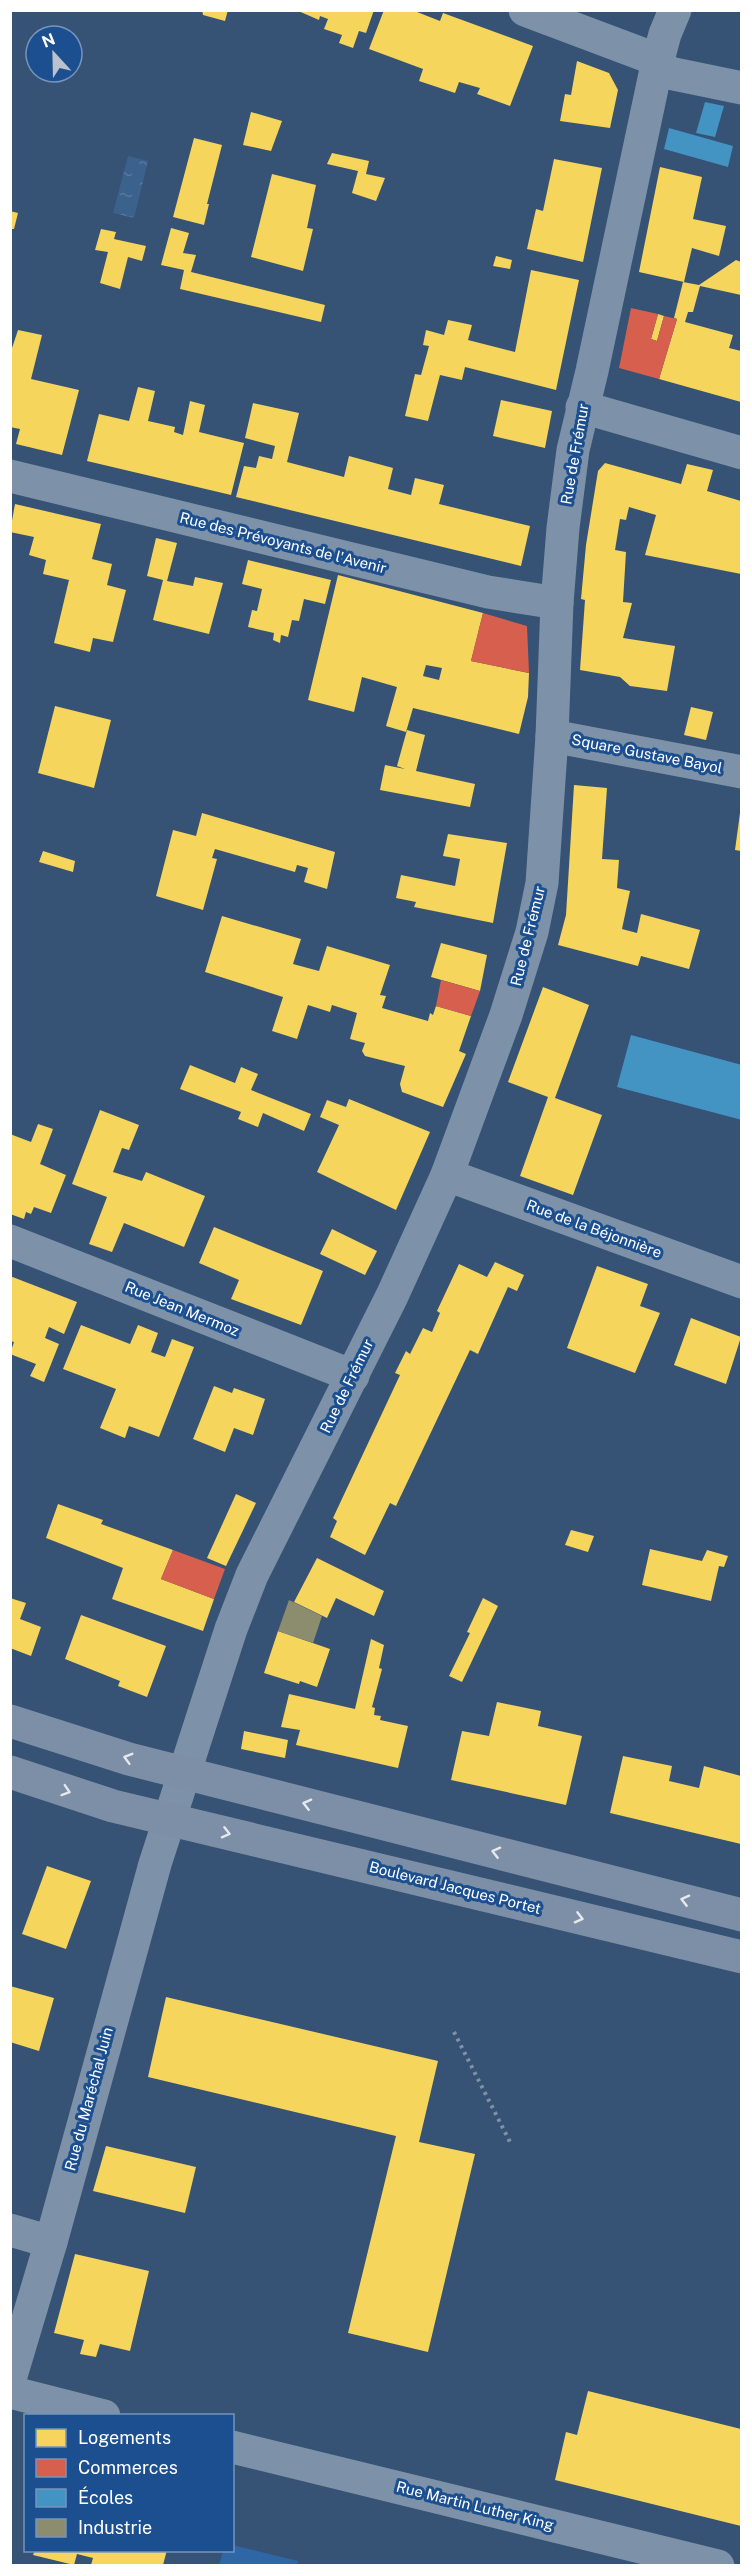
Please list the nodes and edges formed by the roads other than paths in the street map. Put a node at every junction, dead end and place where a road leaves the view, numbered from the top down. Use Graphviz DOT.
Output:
graph roads {
  1 [pos="525,10"];
  2 [pos="675,10"];
  3 [pos="657,64"];
  4 [pos="741,88"];
  5 [pos="582,407"];
  6 [pos="741,453"];
  7 [pos="10,476"];
  8 [pos="557,603"];
  9 [pos="552,736"];
  10 [pos="741,772"];
  11 [pos="447,1175"];
  12 [pos="10,1241"];
  13 [pos="741,1282"];
  14 [pos="353,1376"];
  15 [pos="10,1720"];
  16 [pos="185,1771"];
  17 [pos="10,1772"];
  18 [pos="169,1820"];
  19 [pos="741,1915"];
  20 [pos="741,1958"];
  21 [pos="10,2230"];
  22 [pos="51,2242"];
  23 [pos="10,2379"];
  24 [pos="10,2392"];
  25 [pos="100,2414"];
  26 [pos="234,2447"];
  27 [pos="718,2565"];
  1 -- 3 [label="street"];
  2 -- 3 [label="street, Rue de Frémur"];
  3 -- 4 [label="street"];
  3 -- 5 [label="street, Rue de Frémur"];
  5 -- 6 [label="street"];
  5 -- 8 [label="street, Rue de Frémur"];
  7 -- 8 [label="street, Rue des Prévoyants de l'Avenir"];
  8 -- 9 [label="street, Rue de Frémur"];
  9 -- 10 [label="street, Square Gustave Bayol"];
  9 -- 11 [label="street, Rue de Frémur"];
  11 -- 13 [label="street, Rue de la Béjonnière"];
  11 -- 14 [label="street, Rue de Frémur"];
  12 -- 14 [label="street, Rue Jean Mermoz"];
  14 -- 16 [label="street, Rue de Frémur"];
  16 -- 15 [label="main road, one-way"];
  16 -- 18 [label="street, Rue de Frémur"];
  19 -- 16 [label="main road, one-way"];
  17 -- 18 [label="main road, Boulevard Jacques Portet, one-way"];
  18 -- 20 [label="main road, Boulevard Jacques Portet, one-way"];
  18 -- 22 [label="street, Rue du Maréchal Juin"];
  21 -- 22 [label="street"];
  22 -- 23 [label="street, Rue du Maréchal Juin"];
  24 -- 25 [label="street"];
  26 -- 27 [label="street, Rue Martin Luther King"];
}
